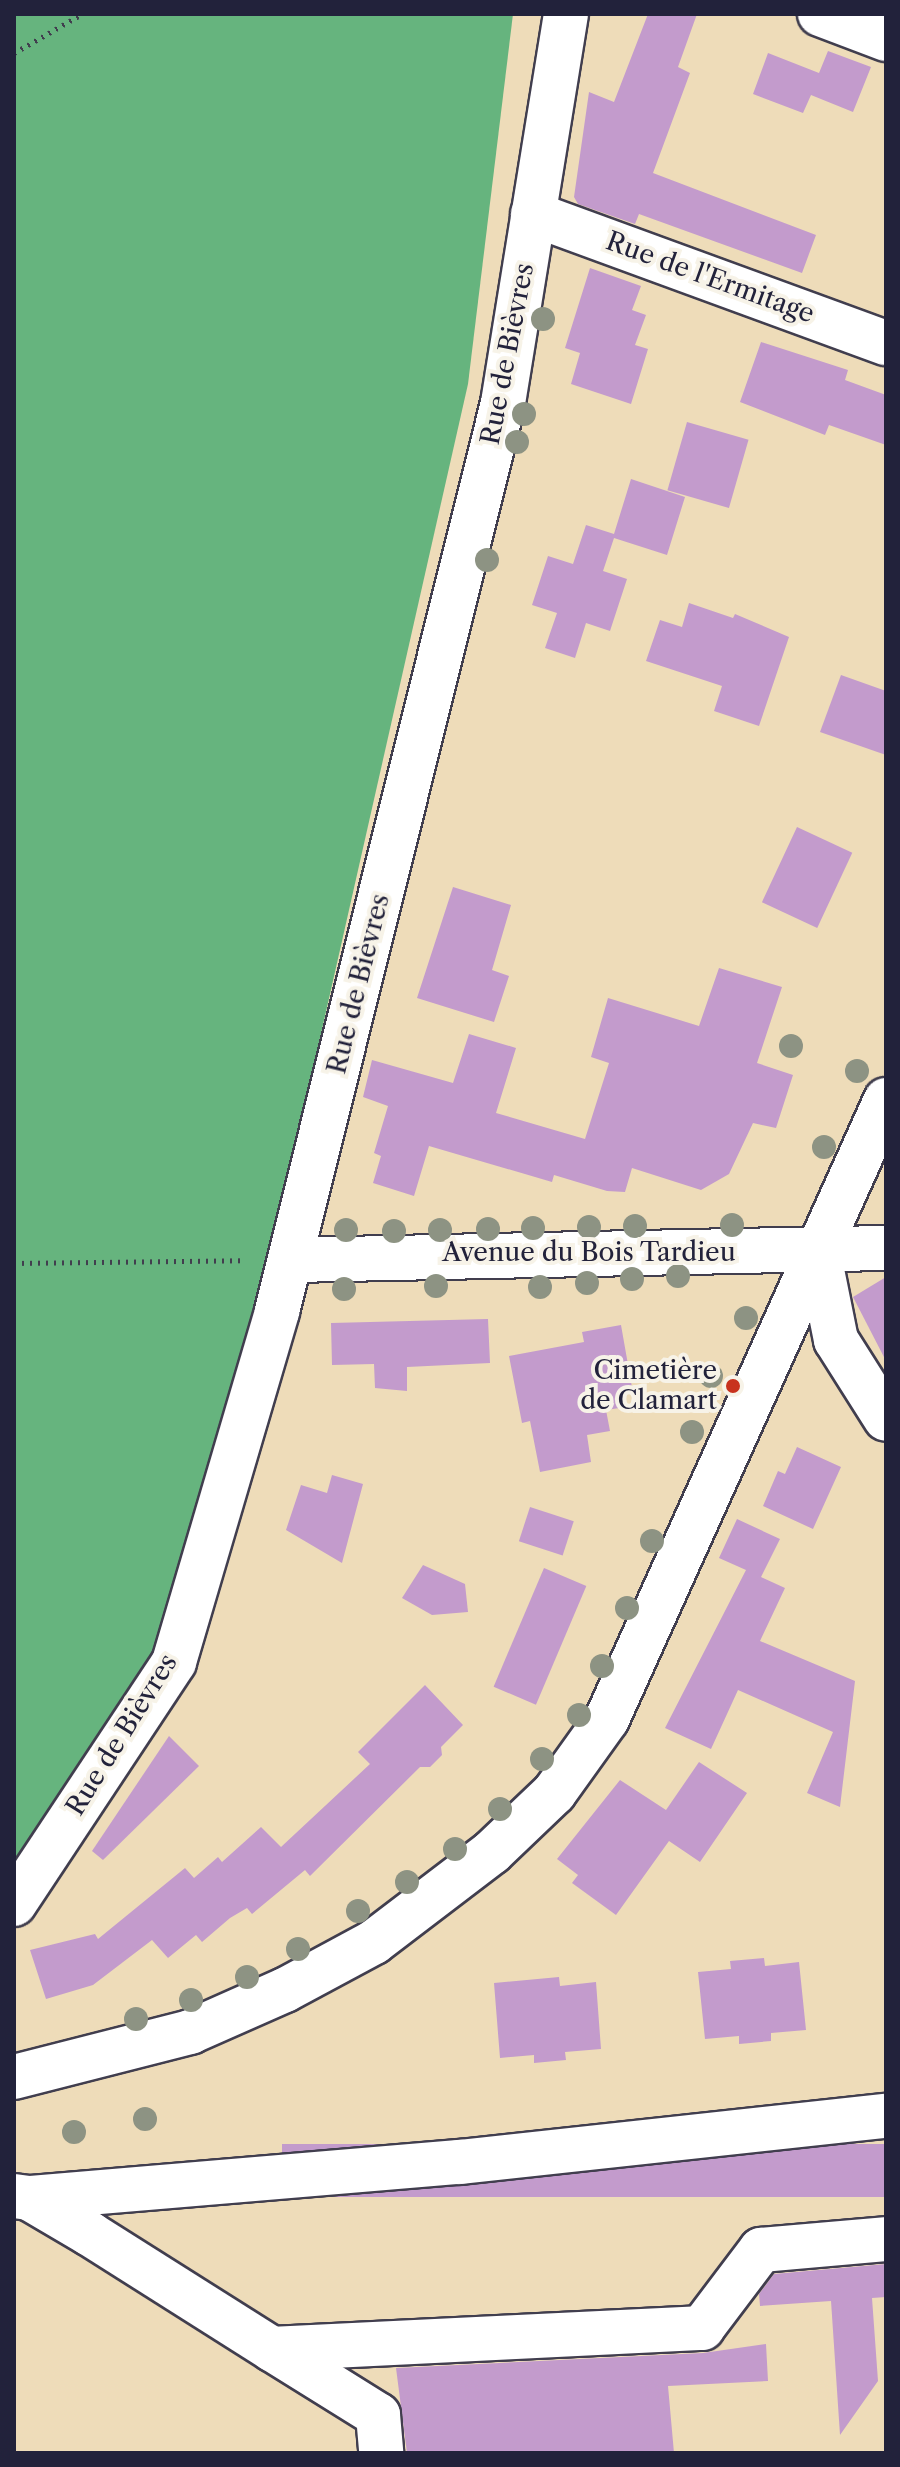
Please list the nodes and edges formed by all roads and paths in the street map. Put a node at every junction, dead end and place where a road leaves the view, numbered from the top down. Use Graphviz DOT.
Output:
graph roads {
  1 [pos="82,14"];
  2 [pos="566,14"];
  3 [pos="820,14"];
  4 [pos="886,39"];
  5 [pos="14,53"];
  6 [pos="533,214"];
  7 [pos="886,343"];
  8 [pos="886,1100"];
  9 [pos="886,1248"];
  10 [pos="818,1250"];
  11 [pos="292,1260"];
  12 [pos="14,1263"];
  13 [pos="886,1419"];
  14 [pos="14,1904"];
  15 [pos="14,2077"];
  16 [pos="886,2116"];
  17 [pos="21,2197"];
  18 [pos="886,2239"];
  19 [pos="272,2349"];
  20 [pos="381,2453"];
  1 -- 5 [label="path"];
  2 -- 6 [label="street, Rue de Bièvres"];
  3 -- 4 [label="street"];
  6 -- 7 [label="street, Rue de l'Ermitage"];
  6 -- 11 [label="street, Rue de Bièvres"];
  8 -- 10 [label="street"];
  9 -- 10 [label="street, Avenue du Bois Tardieu"];
  10 -- 11 [label="street, Avenue du Bois Tardieu"];
  10 -- 13 [label="street"];
  10 -- 15 [label="street"];
  11 -- 12 [label="path"];
  11 -- 14 [label="street, Rue de Bièvres"];
  16 -- 17 [label="street"];
  17 -- 19 [label="street"];
  18 -- 19 [label="street"];
  19 -- 20 [label="street"];
}
